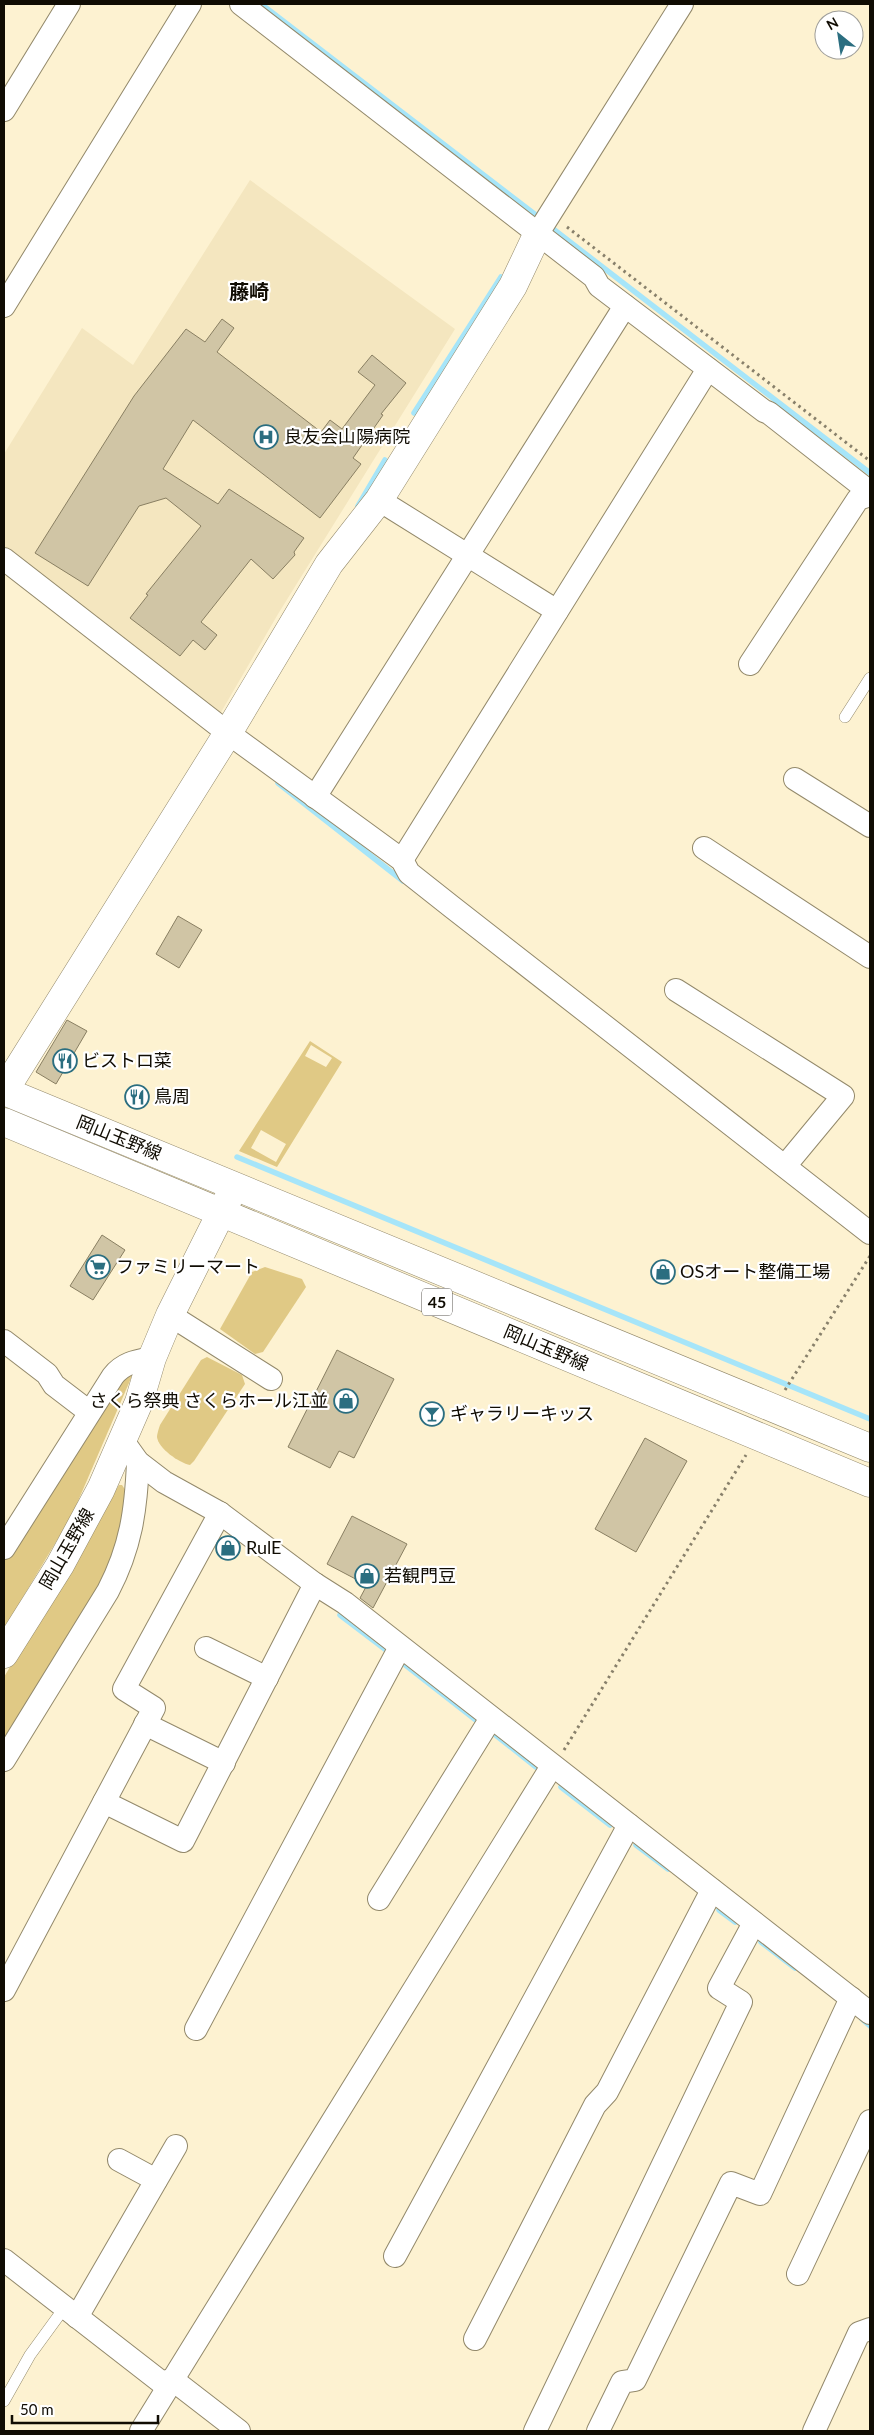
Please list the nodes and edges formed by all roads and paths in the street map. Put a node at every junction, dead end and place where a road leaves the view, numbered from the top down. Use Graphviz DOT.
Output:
graph roads {
  1 [pos="69,4"];
  2 [pos="190,4"];
  3 [pos="242,4"];
  4 [pos="682,4"];
  5 [pos="4,110"];
  6 [pos="545,223"];
  7 [pos="4,306"];
  8 [pos="625,306"];
  9 [pos="708,369"];
  10 [pos="870,461"];
  11 [pos="870,494"];
  12 [pos="379,500"];
  13 [pos="468,555"];
  14 [pos="4,559"];
  15 [pos="557,611"];
  16 [pos="750,664"];
  17 [pos="870,678"];
  18 [pos="845,717"];
  19 [pos="228,733"];
  20 [pos="795,779"];
  21 [pos="315,797"];
  22 [pos="870,826"];
  23 [pos="704,848"];
  24 [pos="402,860"];
  25 [pos="870,957"];
  26 [pos="676,990"];
  27 [pos="4,1091"];
  28 [pos="4,1122"];
  29 [pos="785,1166"];
  30 [pos="234,1186"];
  31 [pos="221,1212"];
  32 [pos="870,1233"];
  33 [pos="870,1256"];
  34 [pos="170,1315"];
  35 [pos="4,1341"];
  36 [pos="152,1358"];
  37 [pos="271,1379"];
  38 [pos="780,1398"];
  39 [pos="88,1411"];
  40 [pos="757,1436"];
  41 [pos="870,1448"];
  42 [pos="130,1451"];
  43 [pos="870,1482"];
  44 [pos="177,1488"];
  45 [pos="136,1508"];
  46 [pos="220,1513"];
  47 [pos="4,1548"];
  48 [pos="315,1584"];
  49 [pos="206,1648"];
  50 [pos="4,1654"];
  51 [pos="396,1656"];
  52 [pos="267,1678"];
  53 [pos="146,1724"];
  54 [pos="486,1725"];
  55 [pos="4,1760"];
  56 [pos="224,1763"];
  57 [pos="552,1766"];
  58 [pos="104,1802"];
  59 [pos="629,1825"];
  60 [pos="712,1890"];
  61 [pos="379,1899"];
  62 [pos="754,1923"];
  63 [pos="4,1990"];
  64 [pos="848,2004"];
  65 [pos="870,2013"];
  66 [pos="196,2029"];
  67 [pos="870,2121"];
  68 [pos="176,2146"];
  69 [pos="120,2160"];
  70 [pos="156,2180"];
  71 [pos="395,2256"];
  72 [pos="4,2260"];
  73 [pos="798,2274"];
  74 [pos="71,2312"];
  75 [pos="870,2329"];
  76 [pos="474,2340"];
  77 [pos="173,2380"];
  78 [pos="4,2401"];
  79 [pos="236,2430"];
  80 [pos="141,2431"];
  81 [pos="535,2431"];
  82 [pos="598,2431"];
  83 [pos="814,2431"];
  1 -- 5 [label="street"];
  2 -- 7 [label="street"];
  3 -- 6 [label="street"];
  4 -- 6 [label="street"];
  6 -- 8 [label="street"];
  6 -- 10 [label="path"];
  6 -- 12 [label="main road"];
  8 -- 9 [label="street"];
  8 -- 13 [label="street"];
  9 -- 11 [label="street"];
  9 -- 15 [label="street"];
  11 -- 16 [label="street"];
  12 -- 13 [label="street"];
  12 -- 19 [label="main road"];
  13 -- 15 [label="street"];
  13 -- 21 [label="street"];
  14 -- 19 [label="street"];
  15 -- 24 [label="street"];
  17 -- 18 [label="lane"];
  19 -- 21 [label="street"];
  19 -- 27 [label="main road"];
  20 -- 22 [label="street"];
  21 -- 24 [label="street"];
  23 -- 25 [label="street"];
  24 -- 29 [label="street"];
  26 -- 29 [label="street"];
  27 -- 30 [label="main road, 岡山玉野線 / 45"];
  28 -- 31 [label="main road, 岡山玉野線 / 45"];
  29 -- 32 [label="street"];
  30 -- 31 [label="main road, 岡山玉野線"];
  30 -- 38 [label="main road, 岡山玉野線 / 45"];
  31 -- 34 [label="main road, 岡山玉野線"];
  31 -- 40 [label="main road, 岡山玉野線 / 45"];
  33 -- 38 [label="path"];
  34 -- 36 [label="main road, 岡山玉野線"];
  34 -- 37 [label="street"];
  35 -- 39 [label="street"];
  36 -- 39 [label="street"];
  36 -- 42 [label="main road, 岡山玉野線"];
  38 -- 41 [label="main road, 岡山玉野線 / 45"];
  39 -- 47 [label="street"];
  40 -- 43 [label="main road, 岡山玉野線 / 45"];
  40 -- 57 [label="path"];
  42 -- 44 [label="street"];
  42 -- 45 [label="street"];
  42 -- 50 [label="main road, 岡山玉野線"];
  44 -- 45 [label="street"];
  44 -- 46 [label="street"];
  45 -- 55 [label="street"];
  46 -- 48 [label="street"];
  46 -- 53 [label="street"];
  48 -- 51 [label="street"];
  48 -- 52 [label="street"];
  49 -- 52 [label="street"];
  51 -- 54 [label="street"];
  51 -- 66 [label="street"];
  52 -- 56 [label="street"];
  53 -- 56 [label="street"];
  53 -- 58 [label="street"];
  54 -- 57 [label="street"];
  54 -- 61 [label="street"];
  56 -- 58 [label="street"];
  57 -- 59 [label="street"];
  57 -- 77 [label="street"];
  58 -- 63 [label="street"];
  59 -- 60 [label="street"];
  59 -- 71 [label="street"];
  60 -- 62 [label="street"];
  60 -- 76 [label="street"];
  62 -- 64 [label="street"];
  62 -- 81 [label="street"];
  64 -- 65 [label="street"];
  64 -- 82 [label="street"];
  67 -- 73 [label="street"];
  68 -- 70 [label="street"];
  69 -- 70 [label="street"];
  70 -- 74 [label="street"];
  72 -- 74 [label="street"];
  74 -- 77 [label="street"];
  74 -- 78 [label="lane"];
  75 -- 83 [label="street"];
  77 -- 79 [label="street"];
  77 -- 80 [label="street"];
}
